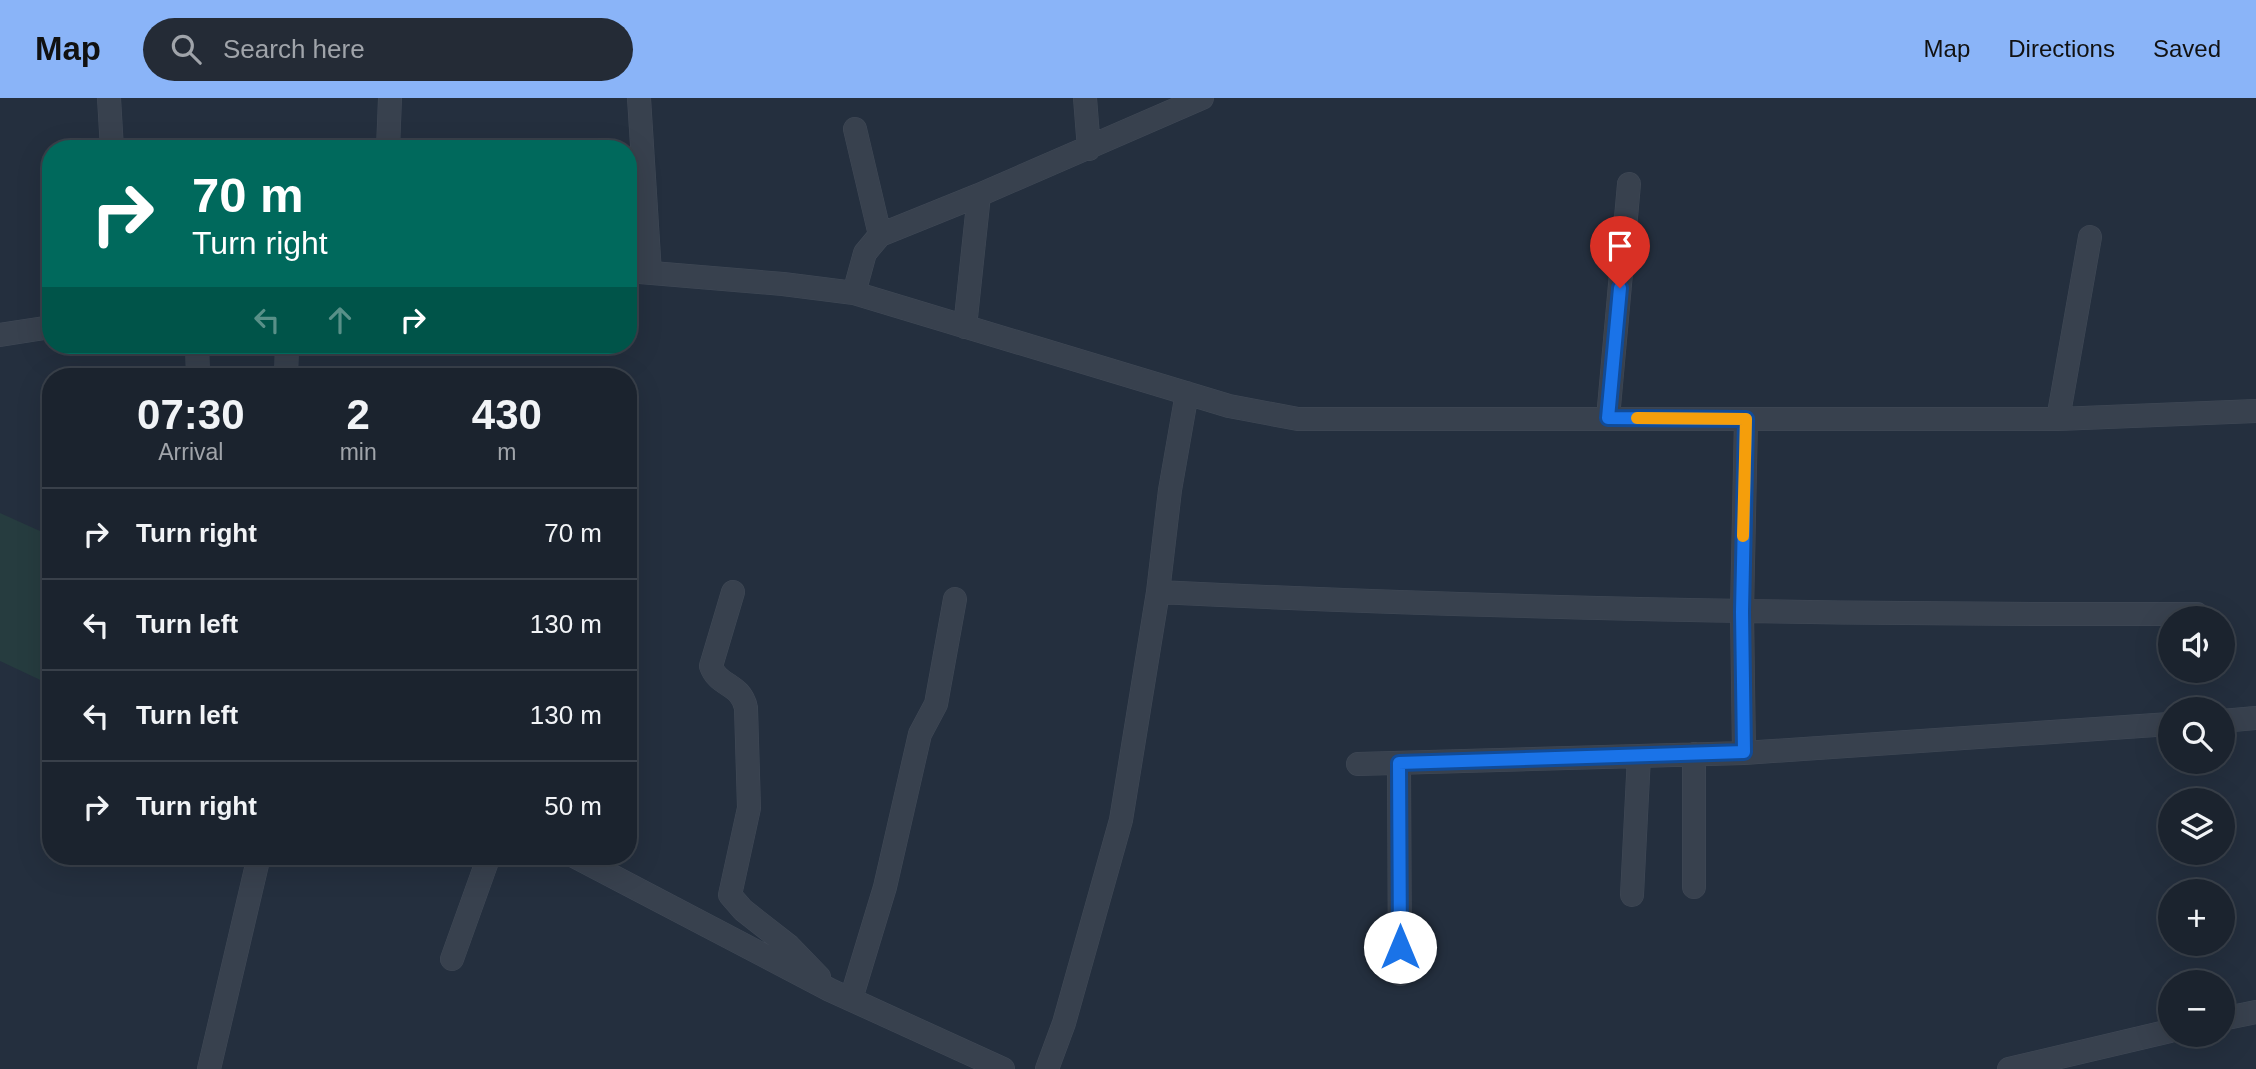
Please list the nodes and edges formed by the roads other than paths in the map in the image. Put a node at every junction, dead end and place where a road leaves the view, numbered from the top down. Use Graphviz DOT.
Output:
graph roads {
  1 [pos="108,98"];
  2 [pos="390,98"];
  3 [pos="639,98"];
  4 [pos="1085,98"];
  5 [pos="1202,98"];
  6 [pos="855,129"];
  7 [pos="111,140"];
  8 [pos="388,140"];
  9 [pos="1089,149"];
  10 [pos="1629,184"];
  11 [pos="979,195"];
  12 [pos="880,235"];
  13 [pos="2090,237"];
  14 [pos="639,272"];
  15 [pos="855,293"];
  16 [pos="965,327"];
  17 [pos="42,328"];
  18 [pos="0,335"];
  19 [pos="1187,393"];
  20 [pos="2256,411"];
  21 [pos="1608,418"];
  22 [pos="1746,419"];
  23 [pos="2059,419"];
  24 [pos="733,592"];
  25 [pos="1158,592"];
  26 [pos="955,599"];
  27 [pos="1742,612"];
  28 [pos="2158,614"];
  29 [pos="2256,718"];
  30 [pos="2235,720"];
  31 [pos="2158,725"];
  32 [pos="1744,752"];
  33 [pos="1694,754"];
  34 [pos="1639,756"];
  35 [pos="1399,763"];
  36 [pos="1358,764"];
  37 [pos="257,865"];
  38 [pos="486,865"];
  39 [pos="592,865"];
  40 [pos="1694,887"];
  41 [pos="1632,895"];
  42 [pos="452,960"];
  43 [pos="1400,974"];
  44 [pos="841,994"];
  45 [pos="2256,1012"];
  46 [pos="2235,1016"];
  47 [pos="2158,1034"];
  48 [pos="209,1069"];
  49 [pos="1003,1069"];
  50 [pos="1047,1069"];
  51 [pos="2009,1069"];
  1 -- 7 [label="street"];
  2 -- 8 [label="street"];
  3 -- 14 [label="street"];
  4 -- 9 [label="street"];
  5 -- 9 [label="street"];
  6 -- 12 [label="street"];
  9 -- 11 [label="street"];
  10 -- 21 [label="street"];
  11 -- 12 [label="street"];
  11 -- 16 [label="street"];
  12 -- 15 [label="street"];
  13 -- 23 [label="street"];
  14 -- 15 [label="street"];
  15 -- 16 [label="street"];
  16 -- 19 [label="street"];
  17 -- 18 [label="street"];
  19 -- 21 [label="street"];
  19 -- 25 [label="street"];
  20 -- 23 [label="street"];
  21 -- 22 [label="street"];
  22 -- 23 [label="street"];
  22 -- 27 [label="street"];
  24 -- 44 [label="street"];
  25 -- 27 [label="street"];
  25 -- 50 [label="street"];
  26 -- 44 [label="street"];
  27 -- 28 [label="street"];
  27 -- 32 [label="street"];
  29 -- 30 [label="street"];
  31 -- 32 [label="street"];
  32 -- 33 [label="street"];
  33 -- 34 [label="street"];
  33 -- 40 [label="street"];
  34 -- 35 [label="street"];
  34 -- 41 [label="street"];
  35 -- 36 [label="street"];
  35 -- 43 [label="street"];
  37 -- 48 [label="street"];
  38 -- 42 [label="street"];
  39 -- 44 [label="street"];
  44 -- 49 [label="street"];
  45 -- 46 [label="street"];
  47 -- 51 [label="street"];
}
